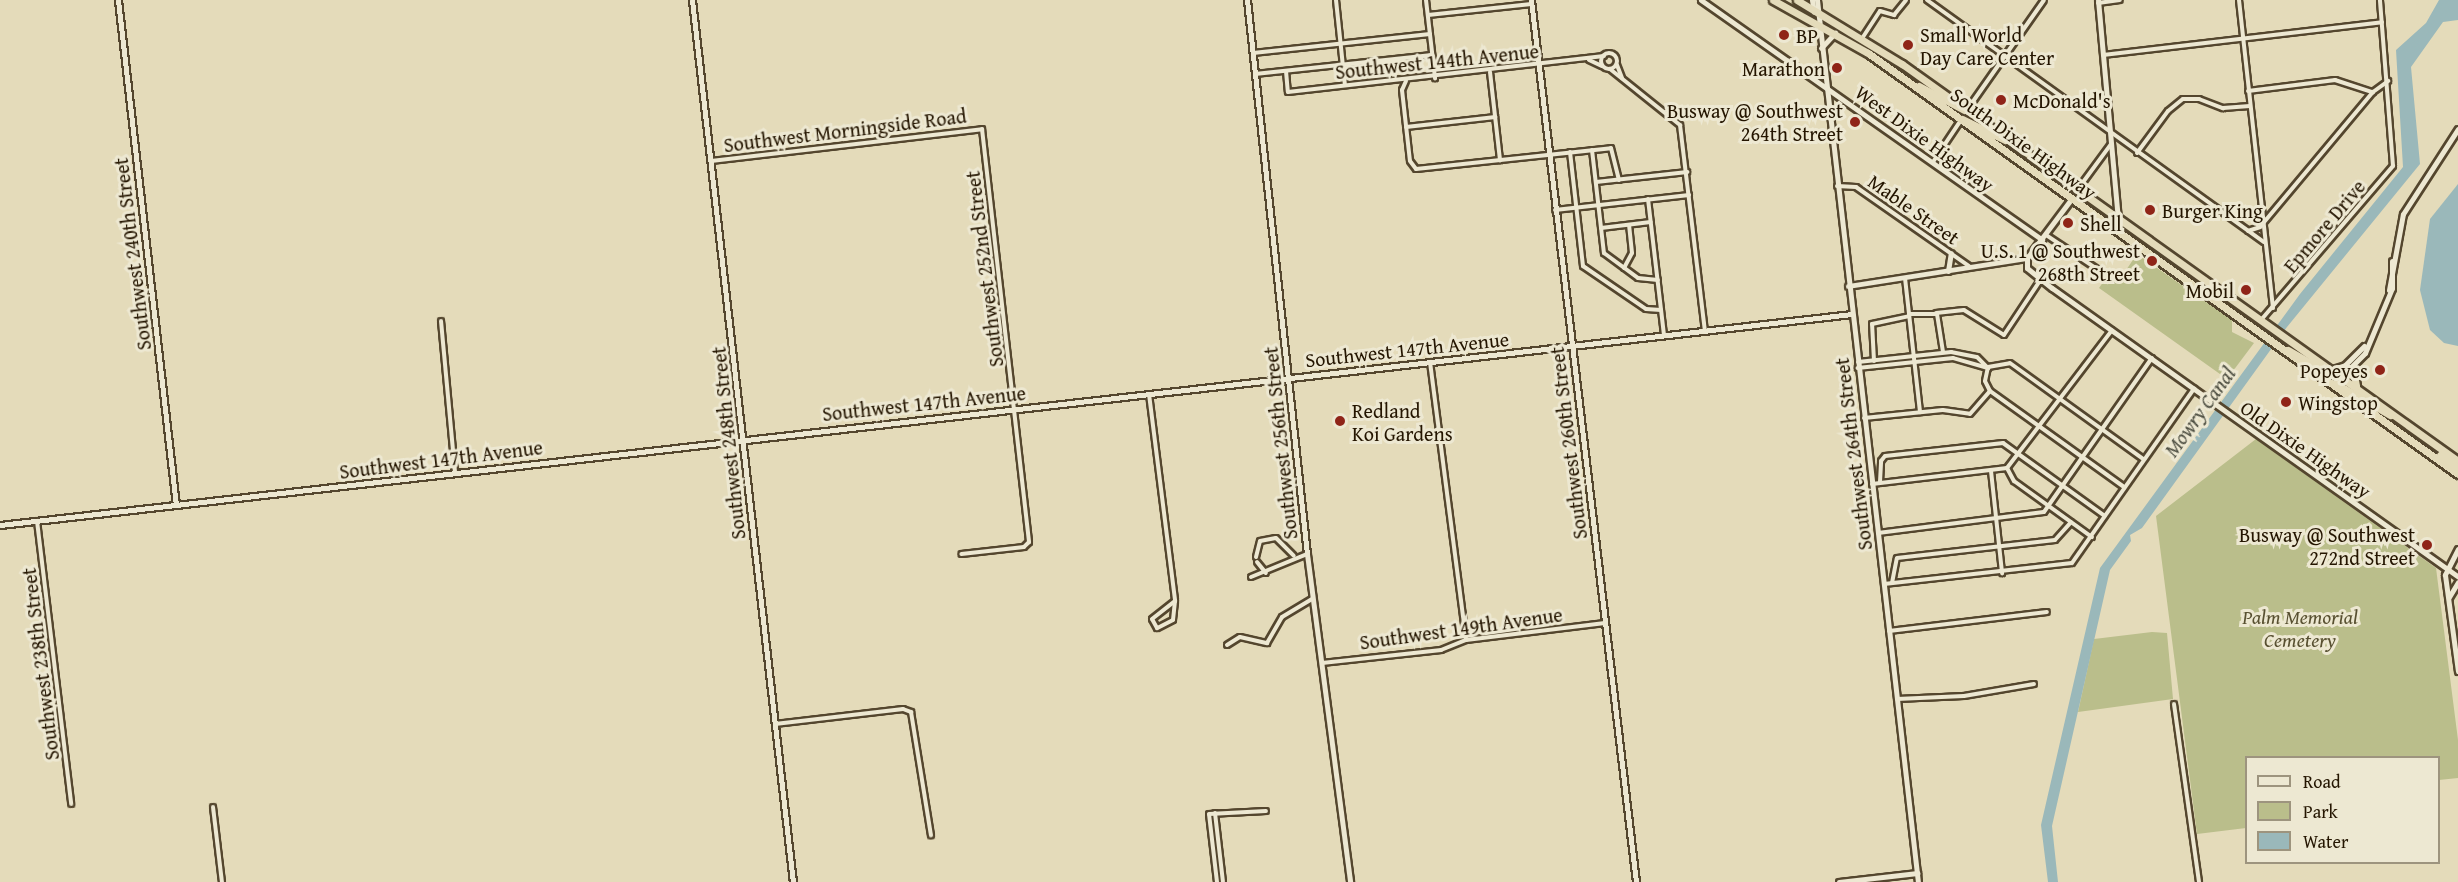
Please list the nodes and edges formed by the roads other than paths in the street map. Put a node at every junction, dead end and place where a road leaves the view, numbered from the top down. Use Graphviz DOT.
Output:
graph roads {
  1 [pos="118,0"];
  2 [pos="692,0"];
  3 [pos="1247,0"];
  4 [pos="1336,0"];
  5 [pos="1426,0"];
  6 [pos="1701,0"];
  7 [pos="1773,0"];
  8 [pos="1797,0"];
  9 [pos="1817,0"];
  10 [pos="1906,0"];
  11 [pos="1927,0"];
  12 [pos="2044,0"];
  13 [pos="2120,0"];
  14 [pos="2239,0"];
  15 [pos="2380,0"];
  16 [pos="2098,1"];
  17 [pos="1531,2"];
  18 [pos="1814,6"];
  19 [pos="1428,15"];
  20 [pos="1818,22"];
  21 [pos="2382,22"];
  22 [pos="1837,33"];
  23 [pos="1430,34"];
  24 [pos="1863,37"];
  25 [pos="2243,38"];
  26 [pos="1340,44"];
  27 [pos="1821,49"];
  28 [pos="1252,53"];
  29 [pos="1432,54"];
  30 [pos="2005,55"];
  31 [pos="2103,55"];
  32 [pos="1604,56"];
  33 [pos="1589,60"];
  34 [pos="1342,64"];
  35 [pos="1617,65"];
  36 [pos="1538,66"];
  37 [pos="1603,66"];
  38 [pos="1610,69"];
  39 [pos="1286,71"];
  40 [pos="1490,72"];
  41 [pos="1255,74"];
  42 [pos="1435,78"];
  43 [pos="1622,78"];
  44 [pos="1406,81"];
  45 [pos="2388,81"];
  46 [pos="1911,83"];
  47 [pos="1345,85"];
  48 [pos="1825,86"];
  49 [pos="2248,90"];
  50 [pos="2373,92"];
  51 [pos="2250,106"];
  52 [pos="1966,110"];
  53 [pos="1495,117"];
  54 [pos="1961,119"];
  55 [pos="1406,127"];
  56 [pos="982,129"];
  57 [pos="2458,129"];
  58 [pos="2112,134"];
  59 [pos="2113,141"];
  60 [pos="2010,142"];
  61 [pos="1592,150"];
  62 [pos="1570,152"];
  63 [pos="2137,153"];
  64 [pos="1548,155"];
  65 [pos="1500,160"];
  66 [pos="711,161"];
  67 [pos="1933,162"];
  68 [pos="1687,172"];
  69 [pos="1619,180"];
  70 [pos="1596,182"];
  71 [pos="1836,186"];
  72 [pos="2078,189"];
  73 [pos="1689,195"];
  74 [pos="2072,198"];
  75 [pos="1648,199"];
  76 [pos="1598,205"];
  77 [pos="1576,207"];
  78 [pos="1554,210"];
  79 [pos="2118,219"];
  80 [pos="1651,222"];
  81 [pos="2262,222"];
  82 [pos="1629,225"];
  83 [pos="1601,228"];
  84 [pos="2248,231"];
  85 [pos="2044,237"];
  86 [pos="2126,237"];
  87 [pos="2264,242"];
  88 [pos="1951,253"];
  89 [pos="2027,258"];
  90 [pos="2174,258"];
  91 [pos="1624,268"];
  92 [pos="1971,268"];
  93 [pos="1948,271"];
  94 [pos="1905,278"];
  95 [pos="2041,279"];
  96 [pos="2112,279"];
  97 [pos="1658,280"];
  98 [pos="1848,286"];
  99 [pos="2205,293"];
  100 [pos="2273,308"];
  101 [pos="1661,310"];
  102 [pos="2247,311"];
  103 [pos="1936,313"];
  104 [pos="1852,314"];
  105 [pos="1909,315"];
  106 [pos="2261,320"];
  107 [pos="441,321"];
  108 [pos="2112,330"];
  109 [pos="1705,331"];
  110 [pos="1664,335"];
  111 [pos="1571,346"];
  112 [pos="2364,346"];
  113 [pos="2285,350"];
  114 [pos="1943,352"];
  115 [pos="1914,356"];
  116 [pos="2152,358"];
  117 [pos="1874,361"];
  118 [pos="1430,362"];
  119 [pos="1915,362"];
  120 [pos="1857,365"];
  121 [pos="1988,368"];
  122 [pos="2330,370"];
  123 [pos="2353,370"];
  124 [pos="1287,377"];
  125 [pos="2341,377"];
  126 [pos="2329,381"];
  127 [pos="2194,388"];
  128 [pos="2357,389"];
  129 [pos="1990,391"];
  130 [pos="1149,393"];
  131 [pos="2062,400"];
  132 [pos="1013,409"];
  133 [pos="1920,412"];
  134 [pos="2395,416"];
  135 [pos="1863,418"];
  136 [pos="2041,428"];
  137 [pos="2102,430"];
  138 [pos="742,439"];
  139 [pos="2426,451"];
  140 [pos="2020,454"];
  141 [pos="2083,458"];
  142 [pos="2143,459"];
  143 [pos="2458,460"];
  144 [pos="2007,468"];
  145 [pos="2458,468"];
  146 [pos="1991,471"];
  147 [pos="454,473"];
  148 [pos="2458,474"];
  149 [pos="1880,483"];
  150 [pos="1872,484"];
  151 [pos="2064,486"];
  152 [pos="2124,487"];
  153 [pos="176,505"];
  154 [pos="2050,507"];
  155 [pos="2105,516"];
  156 [pos="1996,519"];
  157 [pos="37,521"];
  158 [pos="2071,522"];
  159 [pos="0,525"];
  160 [pos="1877,533"];
  161 [pos="2092,537"];
  162 [pos="1999,547"];
  163 [pos="2458,549"];
  164 [pos="961,554"];
  165 [pos="1307,554"];
  166 [pos="1294,556"];
  167 [pos="2446,569"];
  168 [pos="1267,573"];
  169 [pos="2002,573"];
  170 [pos="1251,577"];
  171 [pos="2458,577"];
  172 [pos="2458,582"];
  173 [pos="1892,583"];
  174 [pos="1883,585"];
  175 [pos="1313,598"];
  176 [pos="2448,599"];
  177 [pos="1175,601"];
  178 [pos="2047,612"];
  179 [pos="1605,623"];
  180 [pos="1889,631"];
  181 [pos="1466,640"];
  182 [pos="1227,645"];
  183 [pos="1322,663"];
  184 [pos="2458,671"];
  185 [pos="2034,684"];
  186 [pos="1897,699"];
  187 [pos="2174,704"];
  188 [pos="775,724"];
  189 [pos="71,804"];
  190 [pos="213,807"];
  191 [pos="1266,811"];
  192 [pos="1215,813"];
  193 [pos="931,835"];
  194 [pos="1917,873"];
  195 [pos="222,882"];
  196 [pos="793,882"];
  197 [pos="1217,882"];
  198 [pos="1223,882"];
  199 [pos="1350,882"];
  200 [pos="1636,882"];
  201 [pos="1839,882"];
  202 [pos="1918,882"];
  203 [pos="2199,882"];
  1 -- 153 [label="street, Southwest 240th Street"];
  2 -- 66 [label="street, Southwest 248th Street"];
  3 -- 28 [label="street, Southwest 256th Street"];
  4 -- 26 [label="street"];
  5 -- 19 [label="street"];
  6 -- 48 [label="street, West Dixie Highway"];
  7 -- 20 [label="highway, South Dixie Highway"];
  8 -- 18 [label="highway, South Dixie Highway"];
  9 -- 18 [label="street, Southwest 264th Street"];
  10 -- 24 [label="street"];
  11 -- 30 [label="street"];
  12 -- 30 [label="street"];
  13 -- 16 [label="street"];
  14 -- 25 [label="street"];
  15 -- 21 [label="street"];
  16 -- 31 [label="street"];
  17 -- 19 [label="street"];
  17 -- 36 [label="street, Southwest 260th Street"];
  18 -- 20 [label="street, Southwest 264th Street"];
  18 -- 24 [label="highway, South Dixie Highway"];
  19 -- 23 [label="street"];
  20 -- 22 [label="highway, South Dixie Highway"];
  20 -- 27 [label="street, Southwest 264th Street"];
  21 -- 25 [label="street"];
  21 -- 45 [label="street"];
  22 -- 27 [label="street"];
  22 -- 46 [label="highway, South Dixie Highway"];
  23 -- 26 [label="street"];
  23 -- 29 [label="street"];
  24 -- 52 [label="highway, South Dixie Highway"];
  25 -- 31 [label="street"];
  25 -- 49 [label="street"];
  26 -- 28 [label="street"];
  26 -- 34 [label="street"];
  27 -- 48 [label="street, Southwest 264th Street"];
  28 -- 41 [label="street, Southwest 256th Street"];
  29 -- 34 [label="street"];
  29 -- 42 [label="street"];
  30 -- 52 [label="street"];
  30 -- 58 [label="street"];
  31 -- 58 [label="street"];
  32 -- 33 [label="street, Southwest 144th Avenue"];
  32 -- 35 [label="street"];
  32 -- 37 [label="street"];
  33 -- 36 [label="street, Southwest 144th Avenue"];
  33 -- 37 [label="street, Southwest 144th Avenue"];
  34 -- 39 [label="street"];
  34 -- 47 [label="street"];
  35 -- 38 [label="street"];
  35 -- 43 [label="street"];
  36 -- 40 [label="street, Southwest 144th Avenue"];
  36 -- 64 [label="street, Southwest 260th Street"];
  37 -- 38 [label="street, Southwest 144th Avenue"];
  38 -- 43 [label="street"];
  39 -- 41 [label="street"];
  39 -- 47 [label="street, Southwest 144th Avenue"];
  40 -- 42 [label="street, Southwest 144th Avenue"];
  40 -- 53 [label="street"];
  41 -- 124 [label="street, Southwest 256th Street"];
  42 -- 44 [label="street, Southwest 144th Avenue"];
  43 -- 68 [label="street"];
  44 -- 47 [label="street, Southwest 144th Avenue"];
  44 -- 55 [label="street"];
  45 -- 50 [label="street"];
  45 -- 100 [label="street, Epmore Drive"];
  46 -- 52 [label="highway"];
  46 -- 54 [label="highway, South Dixie Highway"];
  48 -- 67 [label="street, West Dixie Highway"];
  48 -- 71 [label="street, Southwest 264th Street"];
  49 -- 50 [label="street"];
  49 -- 51 [label="street"];
  50 -- 81 [label="street"];
  51 -- 63 [label="street"];
  51 -- 81 [label="street"];
  52 -- 60 [label="highway, South Dixie Highway"];
  53 -- 55 [label="street"];
  53 -- 65 [label="street"];
  54 -- 60 [label="highway"];
  54 -- 67 [label="street"];
  54 -- 74 [label="highway, South Dixie Highway"];
  55 -- 65 [label="street"];
  56 -- 66 [label="street, Southwest Morningside Road"];
  56 -- 132 [label="street, Southwest 252nd Street"];
  57 -- 112 [label="street"];
  58 -- 59 [label="street"];
  58 -- 63 [label="street"];
  59 -- 72 [label="street"];
  59 -- 79 [label="street"];
  60 -- 72 [label="highway, South Dixie Highway"];
  61 -- 62 [label="street"];
  61 -- 69 [label="street"];
  61 -- 70 [label="street"];
  62 -- 64 [label="street"];
  62 -- 77 [label="street"];
  63 -- 84 [label="street"];
  64 -- 65 [label="street"];
  64 -- 78 [label="street, Southwest 260th Street"];
  66 -- 138 [label="street, Southwest 248th Street"];
  67 -- 85 [label="street, West Dixie Highway"];
  68 -- 69 [label="street"];
  68 -- 73 [label="street"];
  69 -- 70 [label="street"];
  70 -- 76 [label="street"];
  71 -- 88 [label="street, Mable Street"];
  71 -- 98 [label="street, Southwest 264th Street"];
  72 -- 79 [label="highway, South Dixie Highway"];
  73 -- 75 [label="street"];
  73 -- 109 [label="street"];
  74 -- 79 [label="highway"];
  74 -- 85 [label="street"];
  74 -- 86 [label="highway, South Dixie Highway"];
  75 -- 76 [label="street"];
  75 -- 80 [label="street"];
  76 -- 77 [label="street"];
  76 -- 83 [label="street"];
  77 -- 78 [label="street"];
  77 -- 101 [label="street"];
  78 -- 111 [label="street, Southwest 260th Street"];
  79 -- 86 [label="highway"];
  79 -- 90 [label="highway, South Dixie Highway"];
  80 -- 82 [label="street"];
  80 -- 97 [label="street"];
  81 -- 84 [label="street"];
  81 -- 87 [label="street"];
  82 -- 83 [label="street"];
  82 -- 91 [label="street"];
  83 -- 91 [label="street"];
  84 -- 87 [label="street"];
  85 -- 89 [label="street"];
  85 -- 96 [label="street"];
  86 -- 90 [label="highway"];
  86 -- 99 [label="highway, South Dixie Highway"];
  87 -- 100 [label="street"];
  88 -- 92 [label="street, Mable Street"];
  88 -- 93 [label="street"];
  89 -- 92 [label="street"];
  89 -- 95 [label="street, Old Dixie Highway"];
  90 -- 102 [label="highway, South Dixie Highway"];
  91 -- 97 [label="street"];
  92 -- 93 [label="street"];
  93 -- 94 [label="street"];
  94 -- 98 [label="street"];
  94 -- 105 [label="street"];
  95 -- 103 [label="street"];
  95 -- 108 [label="street, Old Dixie Highway"];
  97 -- 101 [label="street"];
  98 -- 104 [label="street, Southwest 264th Street"];
  99 -- 102 [label="highway"];
  99 -- 113 [label="highway, South Dixie Highway"];
  100 -- 106 [label="street, Epmore Drive"];
  101 -- 110 [label="street"];
  102 -- 106 [label="highway, South Dixie Highway"];
  103 -- 105 [label="street"];
  103 -- 114 [label="street"];
  104 -- 109 [label="street, Southwest 147th Avenue"];
  104 -- 120 [label="street, Southwest 264th Street"];
  105 -- 115 [label="street"];
  105 -- 117 [label="street"];
  106 -- 122 [label="highway, South Dixie Highway"];
  107 -- 147 [label="street"];
  108 -- 116 [label="street, Old Dixie Highway"];
  108 -- 131 [label="street"];
  109 -- 110 [label="street, Southwest 147th Avenue"];
  110 -- 111 [label="street, Southwest 147th Avenue"];
  111 -- 118 [label="street, Southwest 147th Avenue"];
  111 -- 179 [label="street, Southwest 260th Street"];
  112 -- 122 [label="street"];
  112 -- 123 [label="street"];
  113 -- 125 [label="highway"];
  113 -- 126 [label="highway"];
  114 -- 115 [label="street"];
  114 -- 121 [label="street"];
  115 -- 117 [label="street"];
  115 -- 119 [label="street"];
  116 -- 127 [label="street, Old Dixie Highway"];
  116 -- 137 [label="street"];
  117 -- 120 [label="street"];
  118 -- 124 [label="street, Southwest 147th Avenue"];
  118 -- 181 [label="street"];
  119 -- 120 [label="street"];
  119 -- 121 [label="street"];
  119 -- 133 [label="street"];
  120 -- 135 [label="street, Southwest 264th Street"];
  121 -- 129 [label="street"];
  121 -- 131 [label="street"];
  122 -- 125 [label="highway, South Dixie Highway"];
  123 -- 125 [label="street"];
  123 -- 128 [label="highway"];
  124 -- 130 [label="street, Southwest 147th Avenue"];
  124 -- 165 [label="street, Southwest 256th Street"];
  125 -- 128 [label="highway"];
  126 -- 134 [label="highway"];
  126 -- 139 [label="highway"];
  127 -- 142 [label="street"];
  127 -- 167 [label="street, Old Dixie Highway"];
  128 -- 134 [label="highway"];
  129 -- 133 [label="street"];
  129 -- 136 [label="street"];
  130 -- 132 [label="street, Southwest 147th Avenue"];
  130 -- 177 [label="street"];
  131 -- 136 [label="street"];
  131 -- 137 [label="street"];
  132 -- 138 [label="street, Southwest 147th Avenue"];
  132 -- 164 [label="street, Southwest 252nd Street"];
  133 -- 135 [label="street"];
  134 -- 143 [label="highway"];
  135 -- 150 [label="street, Southwest 264th Street"];
  136 -- 140 [label="street"];
  136 -- 141 [label="street"];
  137 -- 141 [label="street"];
  137 -- 142 [label="street"];
  138 -- 147 [label="street, Southwest 147th Avenue"];
  138 -- 188 [label="street, Southwest 248th Street"];
  139 -- 145 [label="highway"];
  139 -- 148 [label="highway"];
  140 -- 144 [label="street"];
  140 -- 149 [label="street"];
  140 -- 151 [label="street"];
  141 -- 151 [label="street"];
  141 -- 152 [label="street"];
  142 -- 152 [label="street"];
  144 -- 146 [label="street"];
  144 -- 154 [label="street"];
  146 -- 149 [label="street"];
  146 -- 156 [label="street"];
  147 -- 153 [label="street, Southwest 147th Avenue"];
  149 -- 150 [label="street"];
  150 -- 160 [label="street, Southwest 264th Street"];
  151 -- 154 [label="street"];
  151 -- 155 [label="street"];
  152 -- 155 [label="street"];
  153 -- 157 [label="street, Southwest 147th Avenue"];
  154 -- 156 [label="street"];
  154 -- 158 [label="street"];
  155 -- 161 [label="street"];
  156 -- 160 [label="street"];
  156 -- 162 [label="street"];
  157 -- 159 [label="street, Southwest 147th Avenue"];
  157 -- 189 [label="street, Southwest 238th Street"];
  158 -- 161 [label="street"];
  158 -- 162 [label="street"];
  160 -- 174 [label="street, Southwest 264th Street"];
  161 -- 169 [label="street"];
  162 -- 169 [label="street"];
  162 -- 173 [label="street"];
  163 -- 167 [label="street"];
  165 -- 166 [label="street"];
  165 -- 175 [label="street, Southwest 256th Street"];
  166 -- 168 [label="street"];
  166 -- 168 [label="street"];
  167 -- 171 [label="street, Old Dixie Highway"];
  167 -- 176 [label="street"];
  168 -- 170 [label="street"];
  169 -- 173 [label="street"];
  172 -- 176 [label="street"];
  173 -- 174 [label="street"];
  174 -- 180 [label="street, Southwest 264th Street"];
  175 -- 182 [label="street"];
  175 -- 183 [label="street, Southwest 256th Street"];
  176 -- 184 [label="street"];
  177 -- 177 [label="street"];
  178 -- 180 [label="street"];
  179 -- 181 [label="street, Southwest 149th Avenue"];
  179 -- 200 [label="street, Southwest 260th Street"];
  180 -- 186 [label="street, Southwest 264th Street"];
  181 -- 183 [label="street, Southwest 149th Avenue"];
  183 -- 199 [label="street, Southwest 256th Street"];
  185 -- 186 [label="street"];
  186 -- 194 [label="street, Southwest 264th Street"];
  187 -- 203 [label="street"];
  188 -- 193 [label="street"];
  188 -- 196 [label="street, Southwest 248th Street"];
  190 -- 195 [label="street"];
  191 -- 192 [label="street"];
  192 -- 197 [label="street"];
  192 -- 198 [label="street"];
  194 -- 201 [label="street"];
  194 -- 202 [label="street, Southwest 264th Street"];
}
